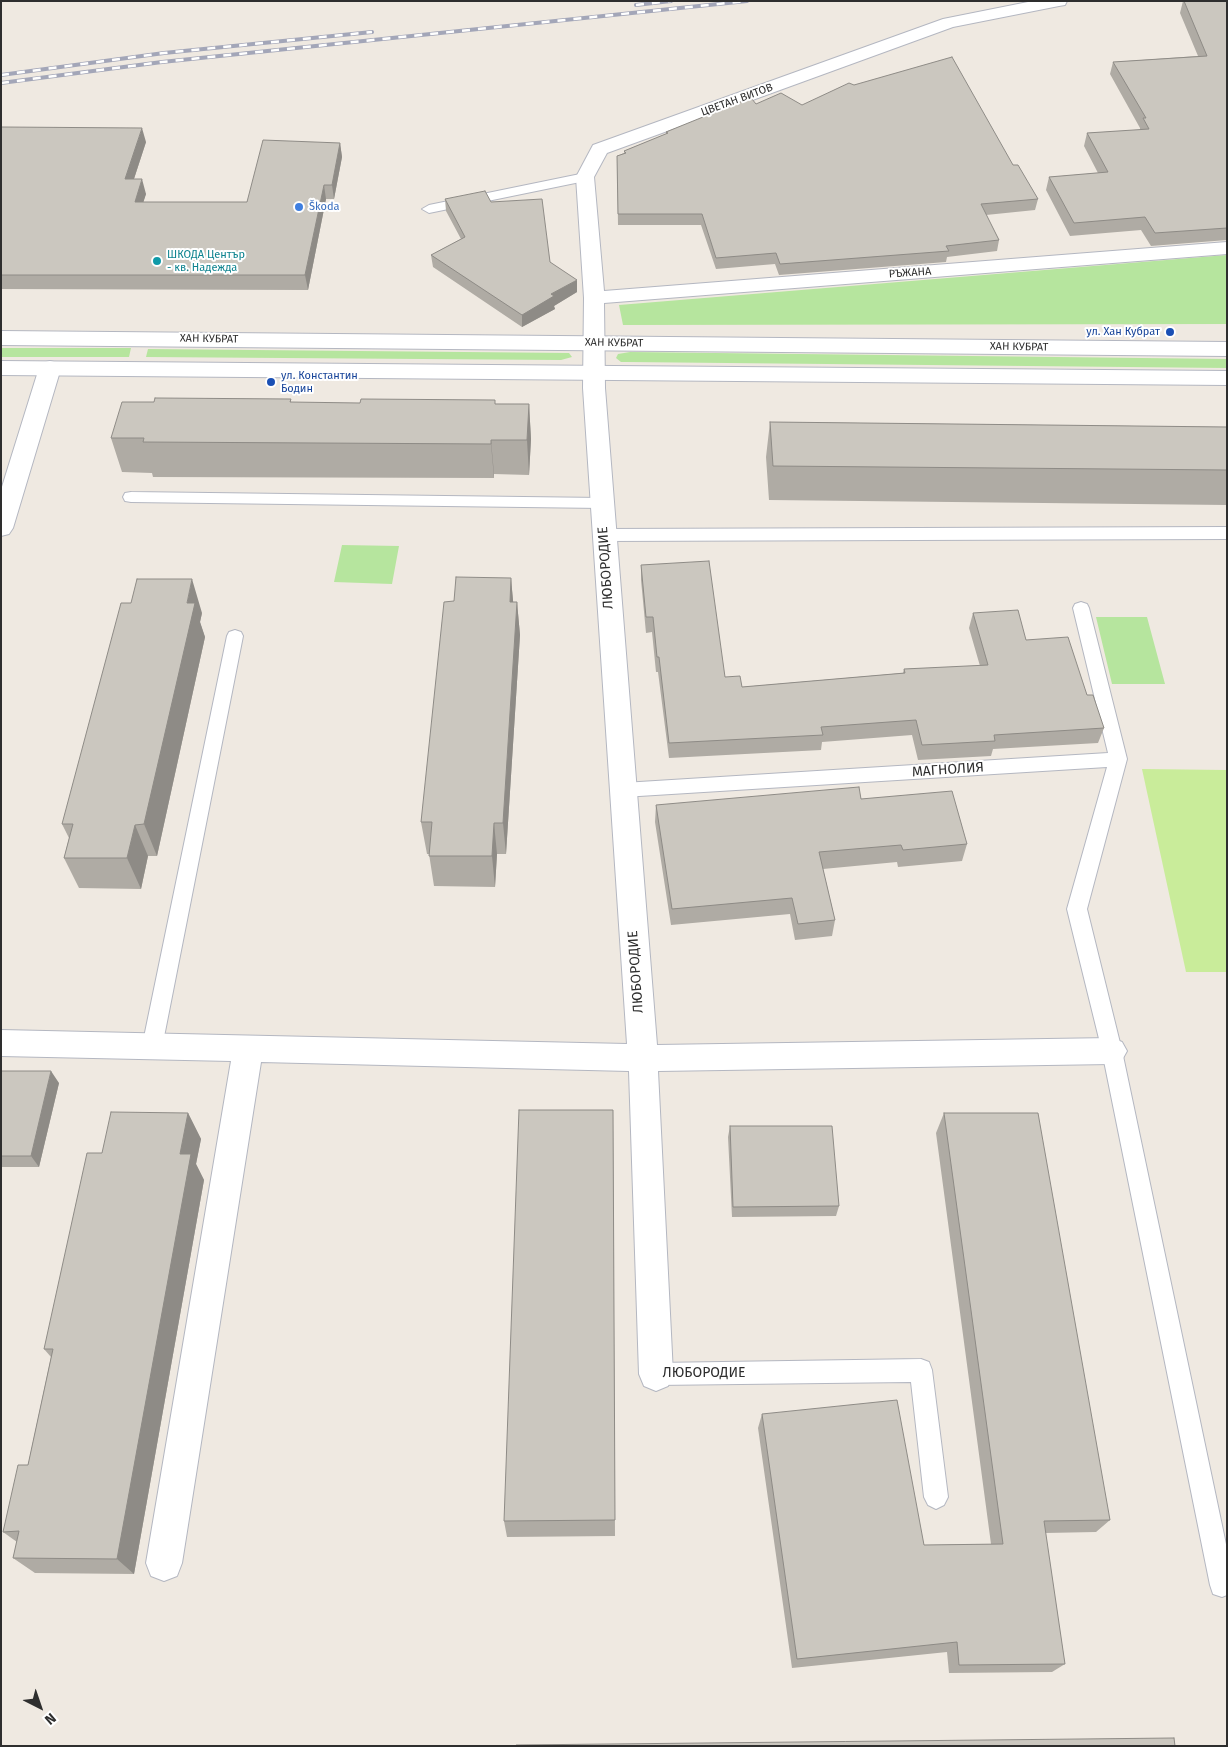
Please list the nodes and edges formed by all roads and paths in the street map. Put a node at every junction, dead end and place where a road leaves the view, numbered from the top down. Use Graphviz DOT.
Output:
graph roads {
  1 [pos="1059,1"];
  2 [pos="586,177"];
  3 [pos="429,209"];
  4 [pos="1227,248"];
  5 [pos="594,298"];
  6 [pos="1,338"];
  7 [pos="595,343"];
  8 [pos="1227,349"];
  9 [pos="1,368"];
  10 [pos="50,368"];
  11 [pos="593,372"];
  12 [pos="1227,378"];
  13 [pos="131,497"];
  14 [pos="602,503"];
  15 [pos="1,528"];
  16 [pos="1227,533"];
  17 [pos="604,535"];
  18 [pos="1082,608"];
  19 [pos="235,636"];
  20 [pos="1118,760"];
  21 [pos="623,790"];
  22 [pos="1,1043"];
  23 [pos="152,1047"];
  24 [pos="248,1049"];
  25 [pos="1112,1051"];
  26 [pos="643,1058"];
  27 [pos="656,1374"];
  28 [pos="936,1498"];
  29 [pos="164,1563"];
  30 [pos="1222,1585"];
  1 -- 2 [label="street, ЦВЕТАН ВИТОВ"];
  2 -- 3 [label="lane"];
  2 -- 5 [label="street, ЛЮБОРОДИЕ"];
  4 -- 5 [label="street, РЪЖАНА"];
  5 -- 7 [label="street, ЛЮБОРОДИЕ"];
  6 -- 7 [label="street, ХАН КУБРАТ"];
  7 -- 8 [label="street, ХАН КУБРАТ"];
  7 -- 11 [label="street, ЛЮБОРОДИЕ"];
  9 -- 10 [label="street"];
  10 -- 11 [label="street"];
  10 -- 15 [label="street"];
  11 -- 12 [label="street"];
  11 -- 14 [label="street, ЛЮБОРОДИЕ"];
  13 -- 14 [label="lane"];
  14 -- 17 [label="street, ЛЮБОРОДИЕ"];
  16 -- 17 [label="lane"];
  17 -- 21 [label="street, ЛЮБОРОДИЕ"];
  18 -- 20 [label="lane"];
  19 -- 23 [label="lane"];
  20 -- 21 [label="lane, МАГНОЛИЯ"];
  20 -- 25 [label="lane"];
  21 -- 26 [label="street, ЛЮБОРОДИЕ"];
  22 -- 23 [label="street"];
  23 -- 24 [label="street"];
  24 -- 26 [label="street"];
  24 -- 29 [label="street"];
  25 -- 26 [label="street"];
  25 -- 30 [label="lane"];
  26 -- 27 [label="street, ЛЮБОРОДИЕ"];
  27 -- 28 [label="lane, ЛЮБОРОДИЕ"];
}
